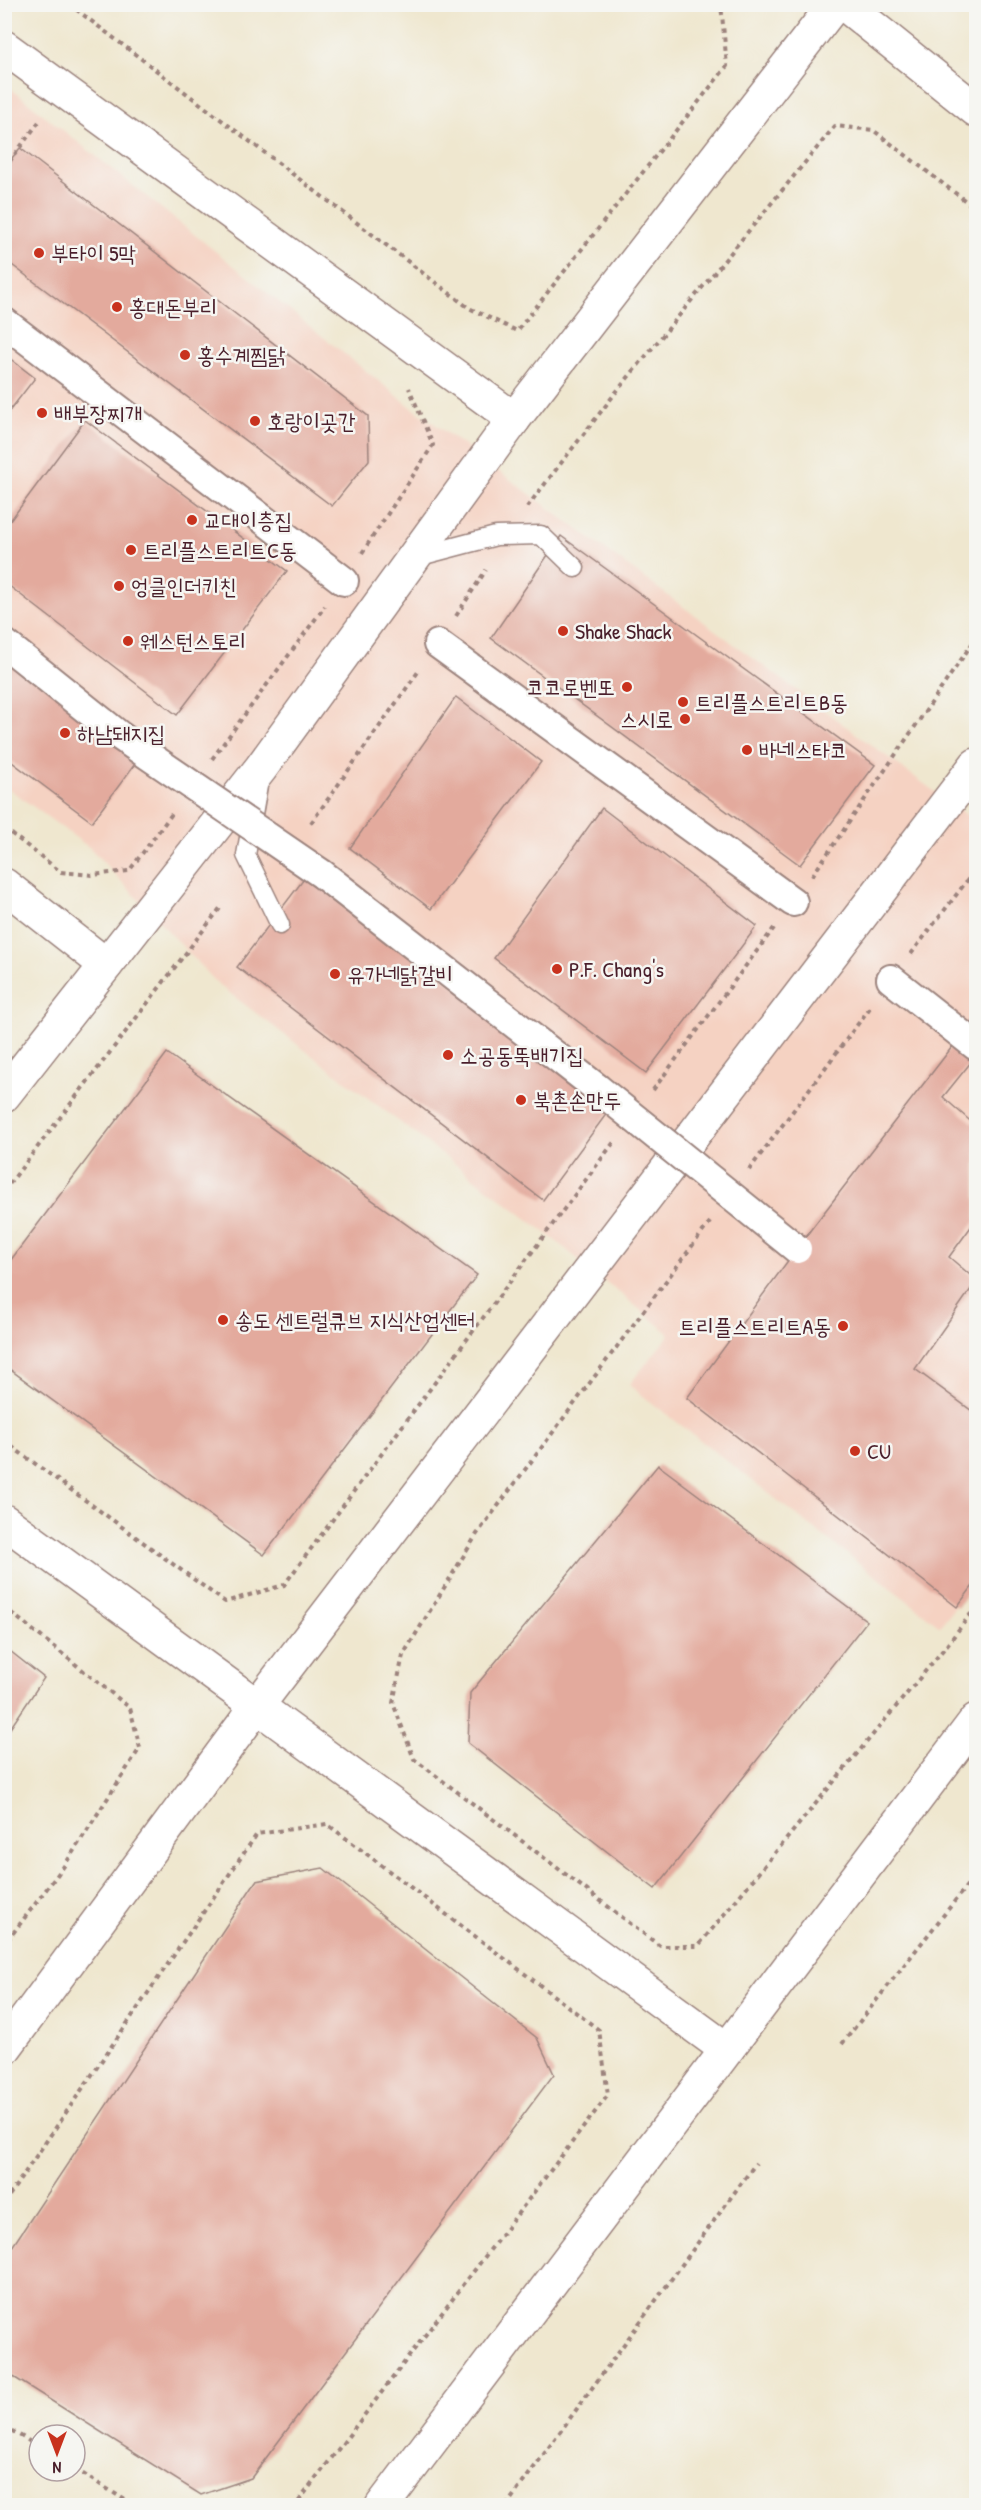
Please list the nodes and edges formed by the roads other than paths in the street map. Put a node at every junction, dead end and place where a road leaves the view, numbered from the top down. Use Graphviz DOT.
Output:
graph roads {
  1 [pos="835,4"];
  2 [pos="844,4"];
  3 [pos="4,47"];
  4 [pos="976,110"];
  5 [pos="4,322"];
  6 [pos="514,419"];
  7 [pos="415,557"];
  8 [pos="574,568"];
  9 [pos="344,580"];
  10 [pos="4,643"];
  11 [pos="438,644"];
  12 [pos="976,765"];
  13 [pos="261,768"];
  14 [pos="4,885"];
  15 [pos="793,902"];
  16 [pos="280,925"];
  17 [pos="106,965"];
  18 [pos="891,979"];
  19 [pos="976,1046"];
  20 [pos="4,1095"];
  21 [pos="797,1249"];
  22 [pos="4,1521"];
  23 [pos="257,1706"];
  24 [pos="976,1720"];
  25 [pos="4,2049"];
  26 [pos="726,2049"];
  27 [pos="382,2505"];
  1 -- 6 [label="street"];
  2 -- 4 [label="street"];
  3 -- 6 [label="street"];
  5 -- 9 [label="street"];
  6 -- 7 [label="street"];
  7 -- 8 [label="lane"];
  7 -- 13 [label="street"];
  10 -- 21 [label="street, bridge"];
  11 -- 15 [label="street"];
  12 -- 23 [label="street"];
  13 -- 16 [label="lane"];
  13 -- 17 [label="street"];
  14 -- 17 [label="street"];
  17 -- 20 [label="street"];
  18 -- 19 [label="street"];
  22 -- 23 [label="street"];
  23 -- 25 [label="street"];
  23 -- 26 [label="street"];
  24 -- 26 [label="street"];
  26 -- 27 [label="street"];
}
